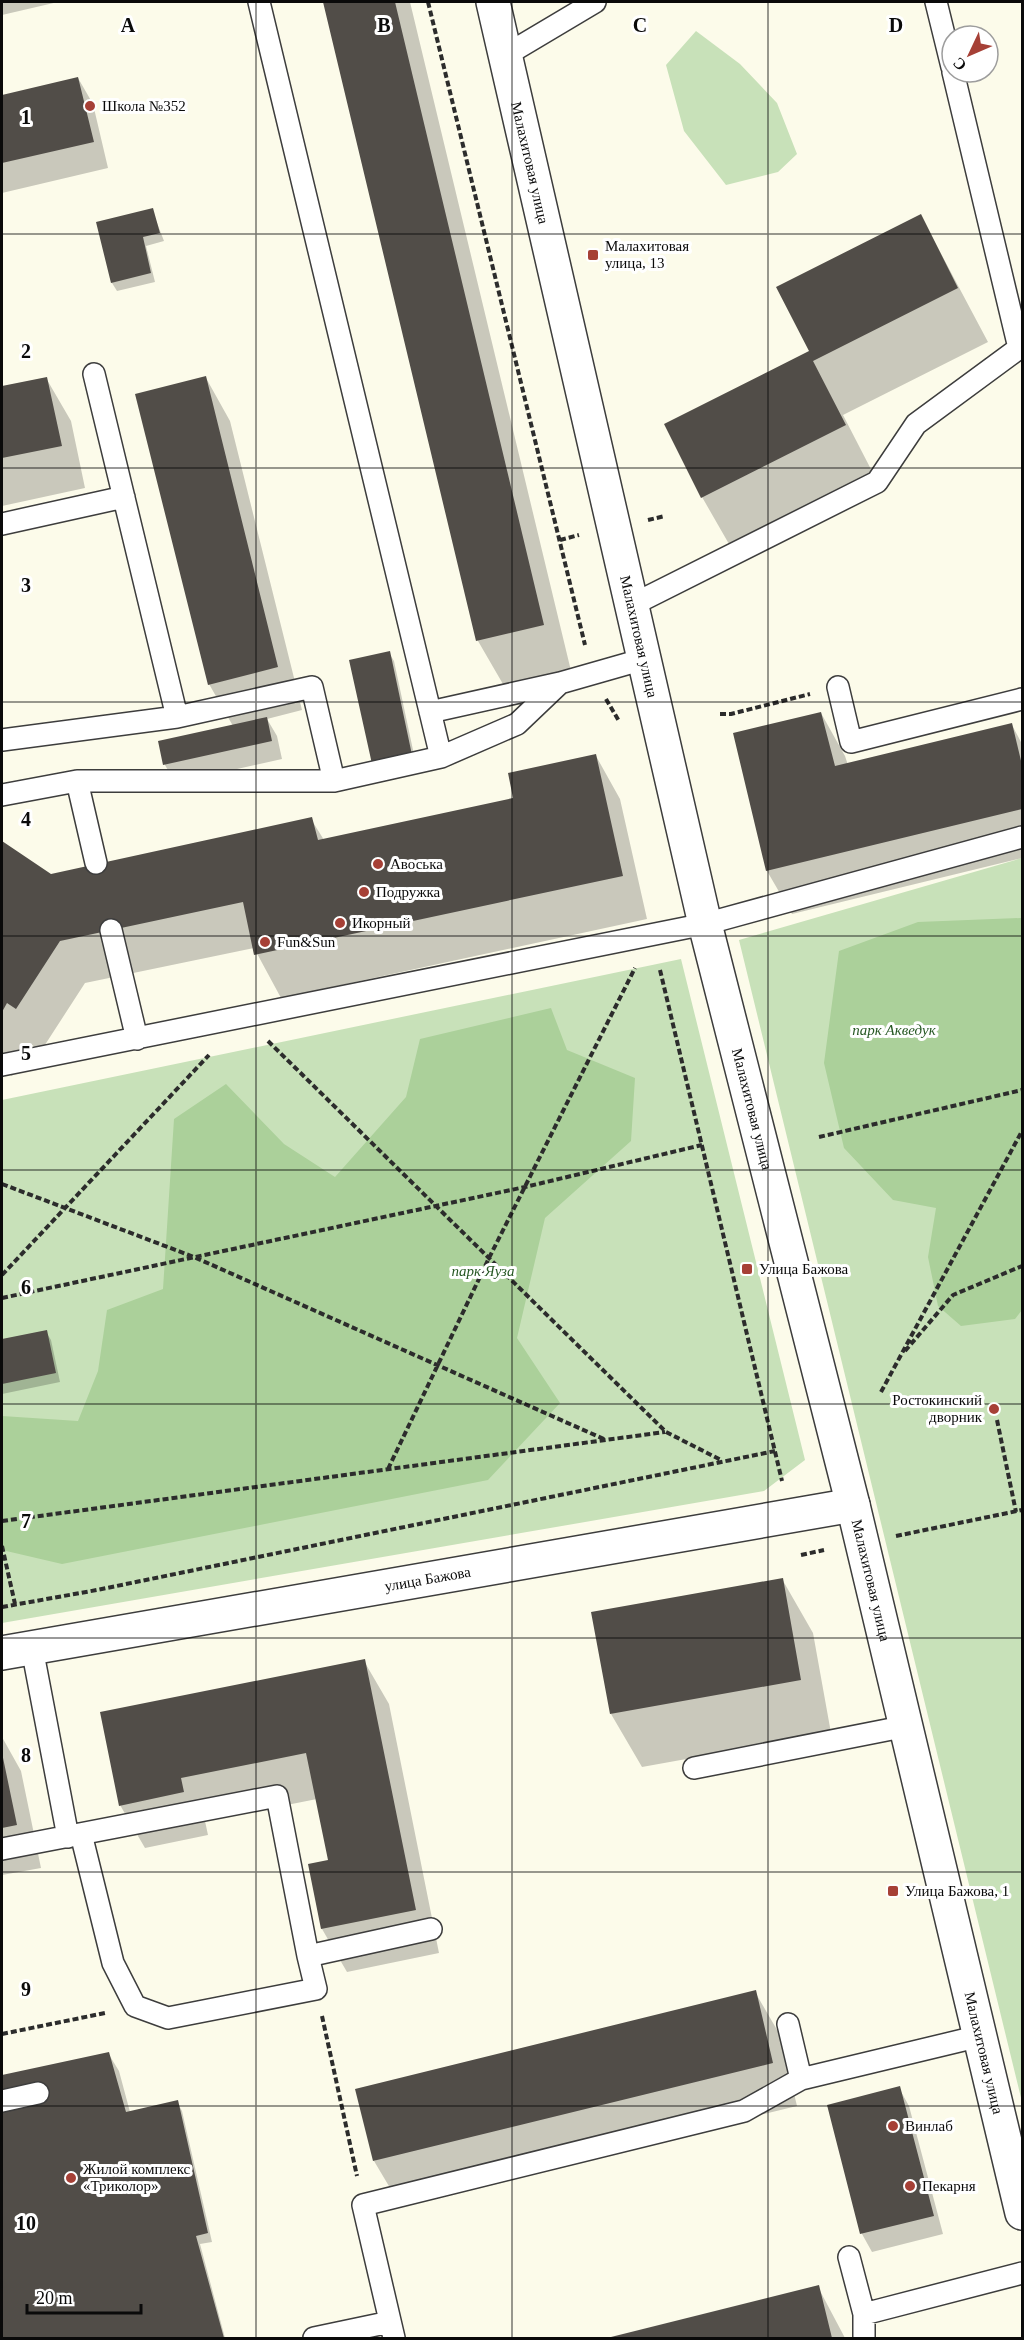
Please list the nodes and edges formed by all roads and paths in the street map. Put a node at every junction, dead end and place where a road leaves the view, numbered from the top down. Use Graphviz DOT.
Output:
graph roads {
  1 [pos="259,2"];
  2 [pos="428,2"];
  3 [pos="494,2"];
  4 [pos="595,2"];
  5 [pos="936,2"];
  6 [pos="941,24"];
  7 [pos="506,55"];
  8 [pos="956,84"];
  9 [pos="1021,347"];
  10 [pos="94,374"];
  11 [pos="124,498"];
  12 [pos="2,524"];
  13 [pos="632,605"];
  14 [pos="644,659"];
  15 [pos="592,674"];
  16 [pos="560,683"];
  17 [pos="838,687"];
  18 [pos="1023,699"];
  19 [pos="430,712"];
  20 [pos="720,714"];
  21 [pos="177,717"];
  22 [pos="623,724"];
  23 [pos="2,740"];
  24 [pos="441,757"];
  25 [pos="77,780"];
  26 [pos="334,781"];
  27 [pos="2,795"];
  28 [pos="1023,837"];
  29 [pos="96,863"];
  30 [pos="705,924"];
  31 [pos="111,930"];
  32 [pos="652,935"];
  33 [pos="660,970"];
  34 [pos="244,1017"];
  35 [pos="137,1039"];
  36 [pos="2,1065"];
  37 [pos="1023,1090"];
  38 [pos="1023,1131"];
  39 [pos="819,1137"];
  40 [pos="702,1145"];
  41 [pos="2,1184"];
  42 [pos="525,1187"];
  43 [pos="435,1205"];
  44 [pos="65,1208"];
  45 [pos="194,1257"];
  46 [pos="489,1258"];
  47 [pos="1023,1266"];
  48 [pos="2,1275"];
  49 [pos="2,1298"];
  50 [pos="899,1358"];
  51 [pos="438,1365"];
  52 [pos="881,1392"];
  53 [pos="997,1420"];
  54 [pos="666,1432"];
  55 [pos="607,1440"];
  56 [pos="775,1451"];
  57 [pos="721,1460"];
  58 [pos="388,1469"];
  59 [pos="780,1470"];
  60 [pos="853,1505"];
  61 [pos="1023,1510"];
  62 [pos="1016,1512"];
  63 [pos="2,1521"];
  64 [pos="862,1541"];
  65 [pos="2,1546"];
  66 [pos="801,1555"];
  67 [pos="15,1604"];
  68 [pos="2,1607"];
  69 [pos="17,1651"];
  70 [pos="907,1726"];
  71 [pos="694,1768"];
  72 [pos="74,1836"];
  73 [pos="2,1849"];
  74 [pos="431,1929"];
  75 [pos="308,1956"];
  76 [pos="135,2006"];
  77 [pos="788,2024"];
  78 [pos="324,2025"];
  79 [pos="2,2034"];
  80 [pos="980,2036"];
  81 [pos="801,2079"];
  82 [pos="38,2093"];
  83 [pos="2,2101"];
  84 [pos="363,2205"];
  85 [pos="1023,2213"];
  86 [pos="849,2257"];
  87 [pos="1023,2273"];
  88 [pos="864,2314"];
  89 [pos="392,2330"];
  90 [pos="314,2338"];
  91 [pos="864,2338"];
  1 -- 19 [label="lane"];
  2 -- 15 [label="path"];
  3 -- 7 [label="street, Малахитовая улица"];
  4 -- 7 [label="lane"];
  5 -- 6 [label="lane"];
  7 -- 13 [label="street, Малахитовая улица"];
  8 -- 9 [label="lane"];
  9 -- 13 [label="lane"];
  10 -- 11 [label="lane"];
  11 -- 12 [label="lane"];
  11 -- 21 [label="lane"];
  13 -- 14 [label="street, Малахитовая улица"];
  14 -- 15 [label="lane"];
  14 -- 30 [label="street, Малахитовая улица"];
  15 -- 16 [label="lane"];
  15 -- 22 [label="path"];
  16 -- 19 [label="lane"];
  16 -- 24 [label="lane"];
  17 -- 18 [label="lane"];
  17 -- 20 [label="path"];
  19 -- 24 [label="lane"];
  21 -- 23 [label="lane"];
  21 -- 26 [label="lane"];
  24 -- 26 [label="lane"];
  25 -- 26 [label="lane"];
  25 -- 27 [label="lane"];
  25 -- 29 [label="lane"];
  28 -- 30 [label="lane"];
  30 -- 32 [label="lane"];
  30 -- 60 [label="street, Малахитовая улица"];
  31 -- 35 [label="lane"];
  32 -- 34 [label="lane"];
  32 -- 42 [label="path"];
  33 -- 40 [label="path"];
  34 -- 35 [label="lane"];
  34 -- 43 [label="path"];
  34 -- 44 [label="path"];
  35 -- 36 [label="lane"];
  37 -- 39 [label="path"];
  38 -- 50 [label="path"];
  40 -- 42 [label="path"];
  40 -- 56 [label="path"];
  41 -- 44 [label="path"];
  42 -- 43 [label="path"];
  42 -- 46 [label="path"];
  43 -- 45 [label="path"];
  43 -- 46 [label="path"];
  44 -- 45 [label="path"];
  44 -- 48 [label="path"];
  45 -- 49 [label="path"];
  45 -- 51 [label="path"];
  46 -- 51 [label="path"];
  46 -- 54 [label="path"];
  47 -- 50 [label="path"];
  50 -- 52 [label="path"];
  51 -- 55 [label="path"];
  51 -- 58 [label="path"];
  53 -- 62 [label="path"];
  54 -- 55 [label="path"];
  54 -- 57 [label="path"];
  55 -- 58 [label="path"];
  56 -- 57 [label="path"];
  56 -- 59 [label="path"];
  57 -- 67 [label="path"];
  58 -- 63 [label="path"];
  60 -- 64 [label="street, Малахитовая улица"];
  60 -- 69 [label="street, улица Бажова"];
  61 -- 62 [label="path"];
  62 -- 64 [label="path"];
  64 -- 66 [label="path"];
  64 -- 70 [label="street, Малахитовая улица"];
  65 -- 67 [label="path"];
  67 -- 68 [label="path"];
  69 -- 72 [label="lane"];
  70 -- 71 [label="lane"];
  70 -- 80 [label="street, Малахитовая улица"];
  72 -- 73 [label="lane"];
  72 -- 75 [label="lane"];
  72 -- 76 [label="lane"];
  74 -- 75 [label="lane"];
  75 -- 76 [label="lane"];
  76 -- 79 [label="path"];
  77 -- 81 [label="lane"];
  78 -- 84 [label="path"];
  80 -- 81 [label="lane"];
  80 -- 85 [label="street, Малахитовая улица"];
  81 -- 84 [label="lane"];
  82 -- 83 [label="lane"];
  84 -- 89 [label="lane"];
  86 -- 88 [label="lane"];
  87 -- 88 [label="lane"];
  88 -- 91 [label="lane"];
  89 -- 90 [label="lane"];
}
